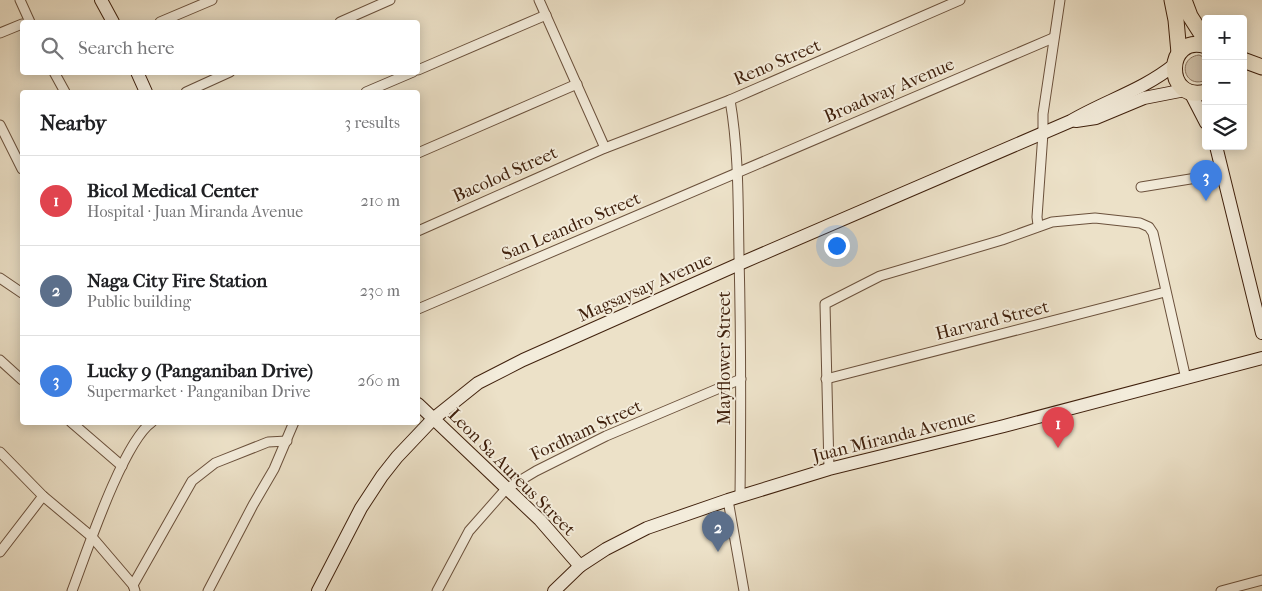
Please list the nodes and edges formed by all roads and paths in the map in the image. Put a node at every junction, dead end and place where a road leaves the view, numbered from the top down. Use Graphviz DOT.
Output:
graph roads {
  1 [pos="20,0"];
  2 [pos="101,0"];
  3 [pos="212,0"];
  4 [pos="390,0"];
  5 [pos="540,0"];
  6 [pos="960,0"];
  7 [pos="1060,0"];
  8 [pos="1172,0"];
  9 [pos="1184,0"];
  10 [pos="546,15"];
  11 [pos="26,20"];
  12 [pos="112,20"];
  13 [pos="165,20"];
  14 [pos="345,20"];
  15 [pos="20,25"];
  16 [pos="0,33"];
  17 [pos="1202,34"];
  18 [pos="1053,38"];
  19 [pos="1202,45"];
  20 [pos="1176,59"];
  21 [pos="1247,62"];
  22 [pos="1262,68"];
  23 [pos="420,69"];
  24 [pos="1247,71"];
  25 [pos="56,75"];
  26 [pos="138,75"];
  27 [pos="223,75"];
  28 [pos="405,75"];
  29 [pos="577,84"];
  30 [pos="63,90"];
  31 [pos="145,90"];
  32 [pos="190,90"];
  33 [pos="371,90"];
  34 [pos="1188,91"];
  35 [pos="1202,92"];
  36 [pos="730,100"];
  37 [pos="1202,116"];
  38 [pos="1071,121"];
  39 [pos="0,125"];
  40 [pos="1043,133"];
  41 [pos="605,148"];
  42 [pos="1217,150"];
  43 [pos="420,152"];
  44 [pos="20,165"];
  45 [pos="738,172"];
  46 [pos="1222,174"];
  47 [pos="1141,187"];
  48 [pos="1038,226"];
  49 [pos="420,230"];
  50 [pos="739,264"];
  51 [pos="0,278"];
  52 [pos="20,292"];
  53 [pos="1165,292"];
  54 [pos="420,308"];
  55 [pos="1262,333"];
  56 [pos="1262,358"];
  57 [pos="0,360"];
  58 [pos="20,378"];
  59 [pos="741,379"];
  60 [pos="826,379"];
  61 [pos="1186,379"];
  62 [pos="420,406"];
  63 [pos="433,419"];
  64 [pos="74,425"];
  65 [pos="148,425"];
  66 [pos="293,425"];
  67 [pos="287,441"];
  68 [pos="0,452"];
  69 [pos="122,466"];
  70 [pos="829,469"];
  71 [pos="506,489"];
  72 [pos="43,496"];
  73 [pos="734,498"];
  74 [pos="92,538"];
  75 [pos="0,552"];
  76 [pos="580,566"];
  77 [pos="1262,580"];
  78 [pos="134,588"];
  79 [pos="72,591"];
  80 [pos="208,591"];
  81 [pos="318,591"];
  82 [pos="437,591"];
  83 [pos="554,591"];
  84 [pos="744,591"];
  85 [pos="1221,591"];
  1 -- 11 [label="street"];
  2 -- 12 [label="main road"];
  3 -- 13 [label="street"];
  4 -- 14 [label="street"];
  5 -- 10 [label="street"];
  6 -- 36 [label="street, Reno Street"];
  7 -- 18 [label="street"];
  8 -- 20 [label="main road"];
  9 -- 17 [label="main road"];
  10 -- 23 [label="street"];
  10 -- 29 [label="street"];
  15 -- 16 [label="street"];
  18 -- 40 [label="street"];
  18 -- 45 [label="street, Broadway Avenue"];
  19 -- 20 [label="main road"];
  20 -- 34 [label="main road"];
  20 -- 38 [label="main road, Magsaysay Avenue"];
  21 -- 22 [label="main road"];
  22 -- 24 [label="main road"];
  25 -- 30 [label="street"];
  26 -- 31 [label="main road"];
  27 -- 32 [label="street"];
  28 -- 33 [label="street"];
  29 -- 41 [label="street"];
  29 -- 43 [label="street"];
  34 -- 35 [label="main road"];
  34 -- 37 [label="main road"];
  34 -- 38 [label="main road, Magsaysay Avenue"];
  36 -- 41 [label="street, Reno Street"];
  36 -- 45 [label="street, Mayflower Street"];
  38 -- 40 [label="main road, Magsaysay Avenue"];
  39 -- 44 [label="street"];
  40 -- 48 [label="street"];
  40 -- 50 [label="main road, Magsaysay Avenue"];
  41 -- 49 [label="street, Bacolod Street"];
  42 -- 46 [label="main road"];
  45 -- 50 [label="street, Mayflower Street"];
  45 -- 54 [label="street, San Leandro Street"];
  46 -- 47 [label="street"];
  46 -- 55 [label="main road"];
  48 -- 53 [label="street"];
  48 -- 60 [label="street"];
  50 -- 59 [label="street, Mayflower Street"];
  50 -- 63 [label="main road, Magsaysay Avenue"];
  51 -- 52 [label="street"];
  53 -- 60 [label="street, Harvard Street"];
  53 -- 61 [label="street"];
  56 -- 61 [label="main road, Juan Miranda Avenue"];
  57 -- 58 [label="street"];
  59 -- 71 [label="street, Fordham Street"];
  59 -- 73 [label="street, Mayflower Street"];
  60 -- 70 [label="street"];
  61 -- 70 [label="main road, Juan Miranda Avenue"];
  62 -- 63 [label="main road, Leon Sa Aureus Street"];
  63 -- 71 [label="main road, Leon Sa Aureus Street"];
  63 -- 81 [label="main road, Magsaysay Avenue"];
  64 -- 69 [label="street"];
  65 -- 69 [label="street"];
  66 -- 67 [label="street"];
  67 -- 78 [label="street"];
  67 -- 80 [label="street"];
  68 -- 72 [label="street"];
  69 -- 74 [label="street"];
  70 -- 73 [label="main road, Juan Miranda Avenue"];
  71 -- 76 [label="main road, Leon Sa Aureus Street"];
  71 -- 82 [label="street, Fordham Street"];
  72 -- 74 [label="street"];
  72 -- 75 [label="street"];
  73 -- 76 [label="main road, Juan Miranda Avenue"];
  73 -- 84 [label="street, Mayflower Street"];
  74 -- 78 [label="street"];
  74 -- 79 [label="street"];
  76 -- 83 [label="main road, Juan Miranda Avenue"];
  77 -- 85 [label="street"];
}
